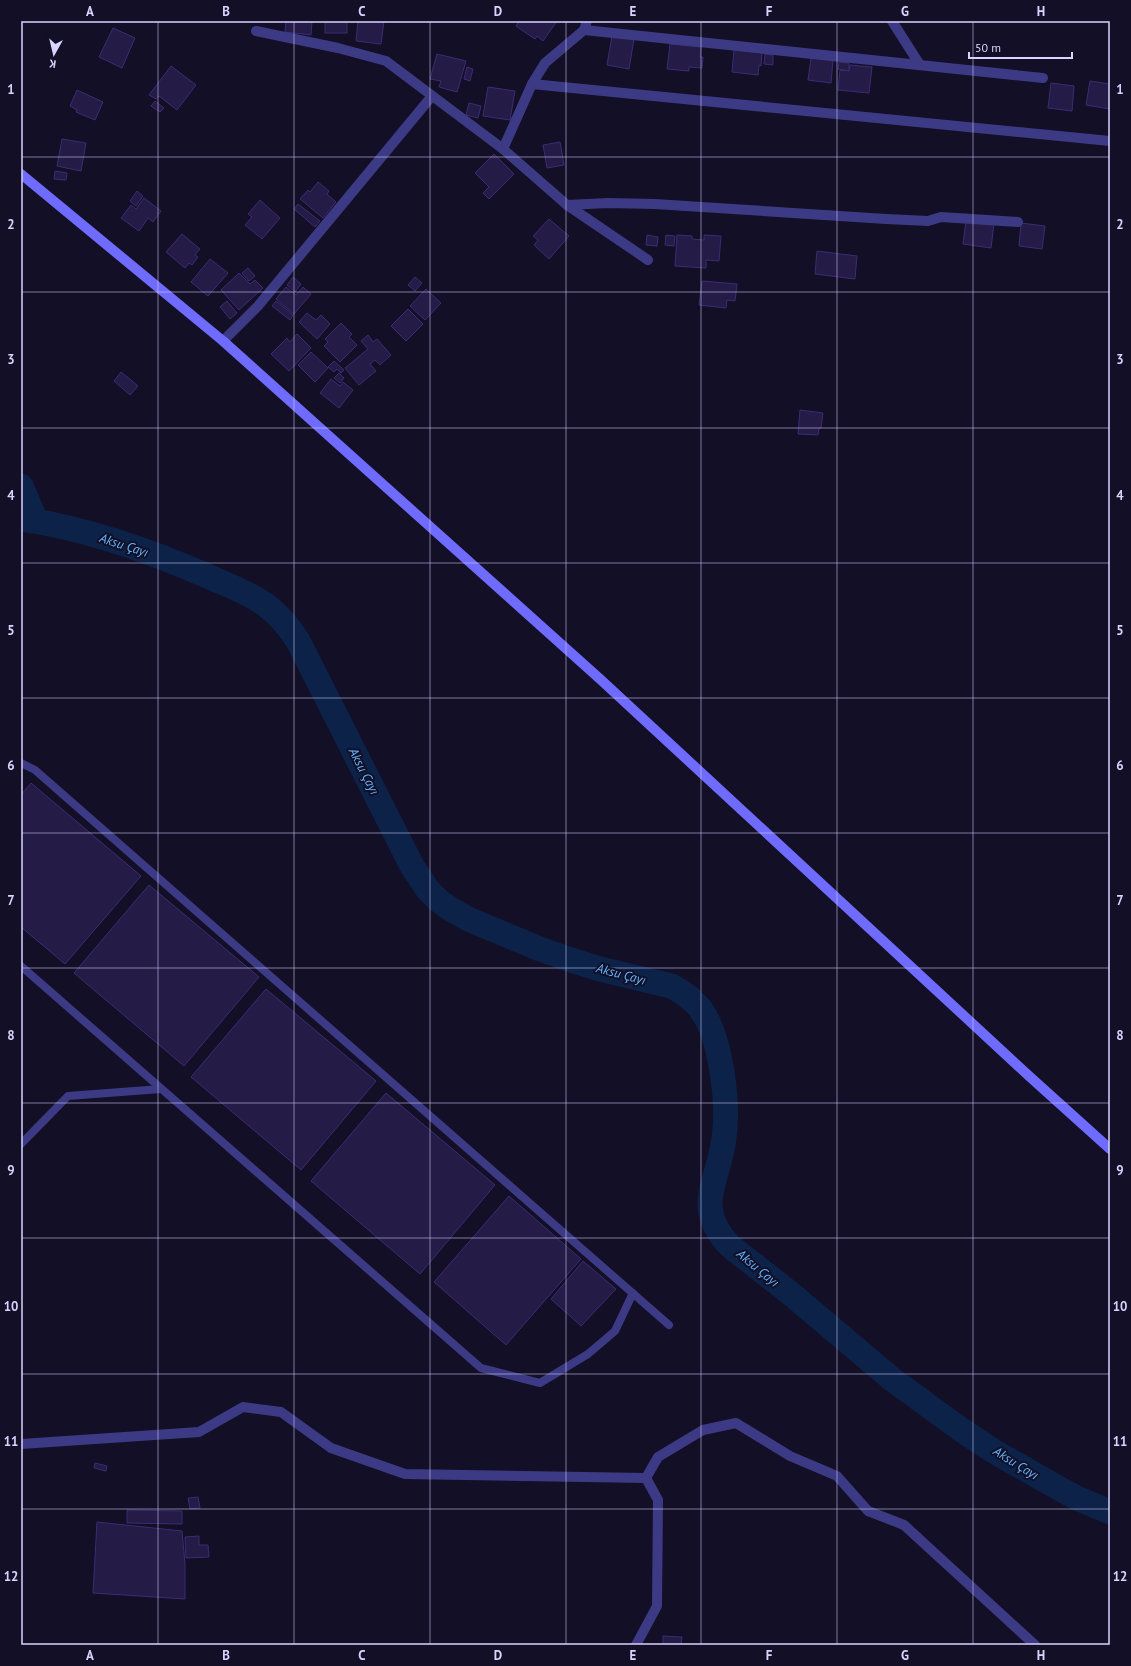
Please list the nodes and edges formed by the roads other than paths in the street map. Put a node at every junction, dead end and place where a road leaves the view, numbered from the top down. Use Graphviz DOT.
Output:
graph roads {
  1 [pos="892,21"];
  2 [pos="585,25"];
  3 [pos="256,31"];
  4 [pos="920,65"];
  5 [pos="1043,78"];
  6 [pos="532,84"];
  7 [pos="432,96"];
  8 [pos="1110,141"];
  9 [pos="503,149"];
  10 [pos="21,174"];
  11 [pos="567,205"];
  12 [pos="1018,222"];
  13 [pos="648,260"];
  14 [pos="223,341"];
  15 [pos="21,763"];
  16 [pos="21,966"];
  17 [pos="161,1089"];
  18 [pos="21,1144"];
  19 [pos="1110,1149"];
  20 [pos="633,1293"];
  21 [pos="669,1325"];
  22 [pos="21,1444"];
  23 [pos="646,1478"];
  24 [pos="636,1645"];
  25 [pos="1035,1645"];
  1 -- 4 [label="street"];
  2 -- 4 [label="street"];
  2 -- 6 [label="street"];
  3 -- 7 [label="street"];
  4 -- 5 [label="street"];
  6 -- 8 [label="street"];
  6 -- 9 [label="street"];
  7 -- 9 [label="street"];
  7 -- 14 [label="street"];
  9 -- 11 [label="street"];
  10 -- 14 [label="street"];
  11 -- 12 [label="street"];
  11 -- 13 [label="street"];
  14 -- 19 [label="street"];
  15 -- 20 [label="lane"];
  16 -- 17 [label="lane"];
  17 -- 18 [label="lane"];
  17 -- 20 [label="lane"];
  20 -- 21 [label="lane"];
  22 -- 23 [label="street"];
  23 -- 24 [label="street"];
  23 -- 25 [label="street"];
}
